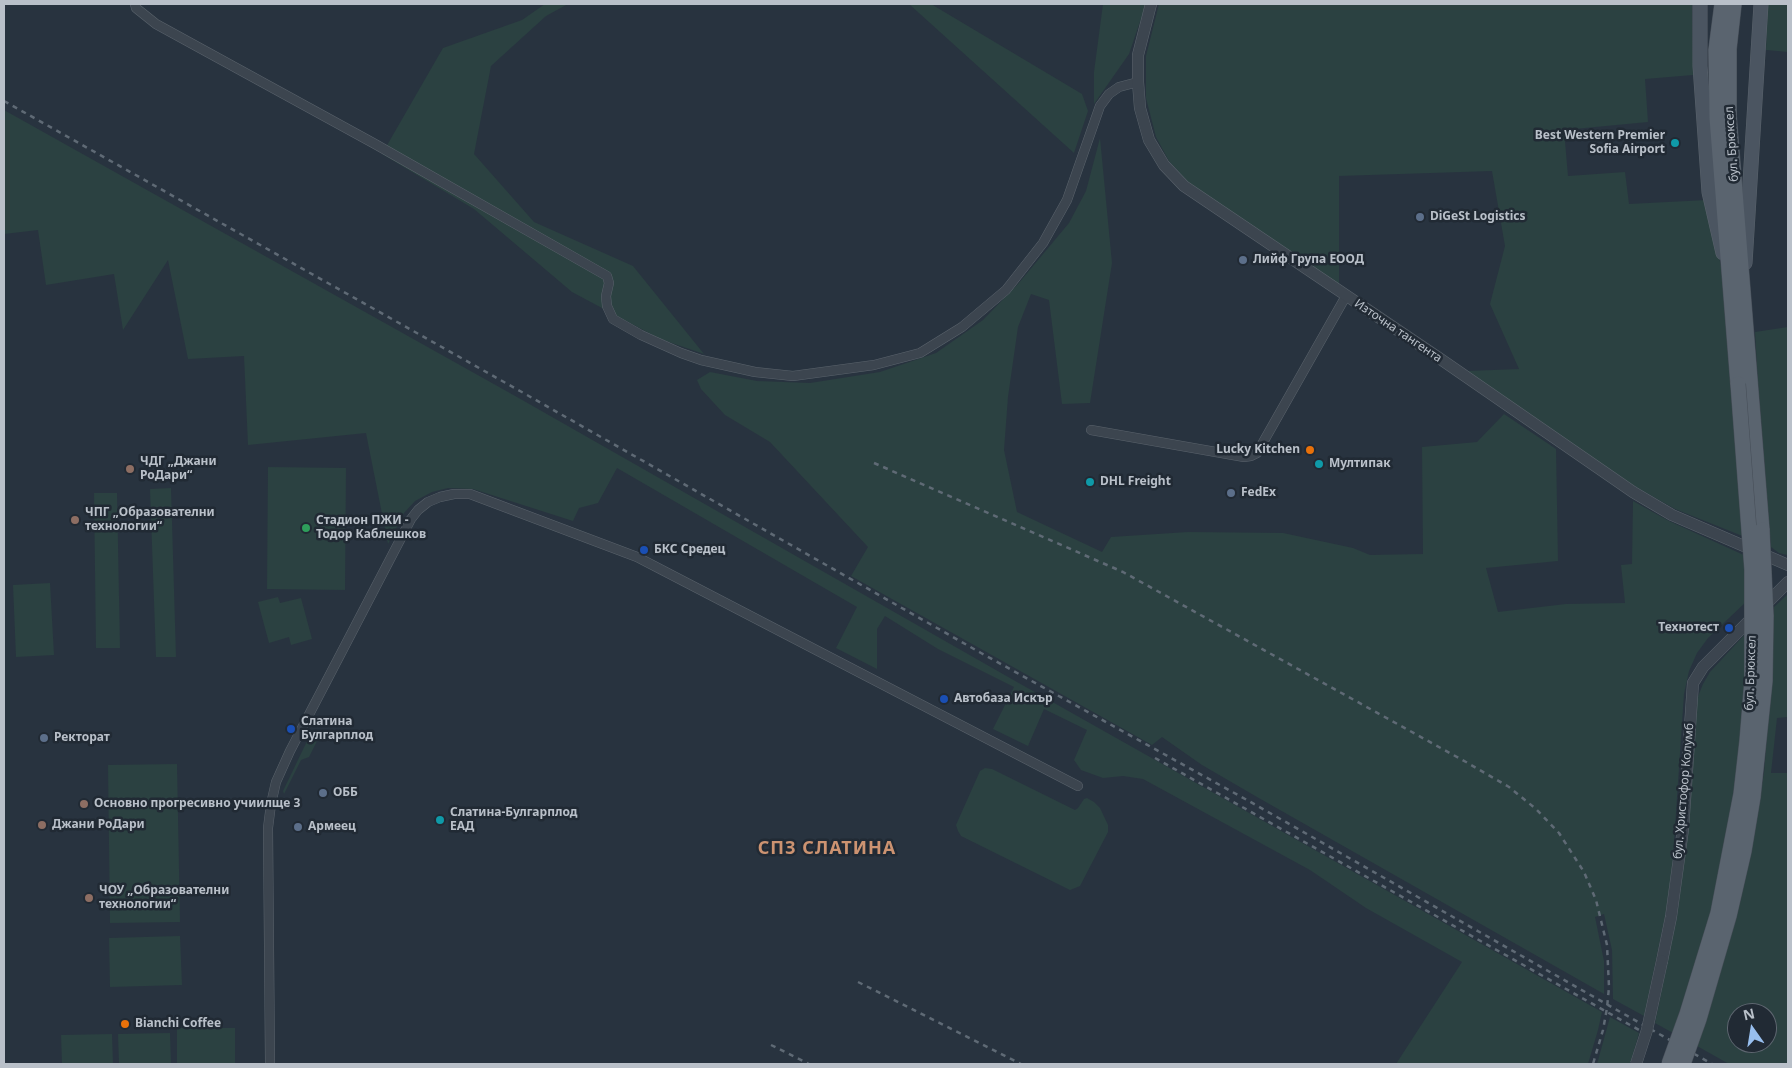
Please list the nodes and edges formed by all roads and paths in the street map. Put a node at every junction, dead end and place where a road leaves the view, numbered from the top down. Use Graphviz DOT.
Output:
graph roads {
  1 [pos="135,4"];
  2 [pos="1152,4"];
  3 [pos="1700,4"];
  4 [pos="1722,4"];
  5 [pos="1734,4"];
  6 [pos="1761,4"];
  7 [pos="1138,82"];
  8 [pos="1723,117"];
  9 [pos="1728,272"];
  10 [pos="1742,284"];
  11 [pos="1346,296"];
  12 [pos="1744,384"];
  13 [pos="1091,430"];
  14 [pos="1788,565"];
  15 [pos="1788,582"];
  16 [pos="1078,786"];
  17 [pos="270,1064"];
  18 [pos="1636,1064"];
  19 [pos="1669,1064"];
  20 [pos="1683,1064"];
  1 -- 7 [label="street"];
  2 -- 7 [label="street, Източна тангента"];
  3 -- 9 [label="main road, бул. Брюксел"];
  4 -- 8 [label="main road, бул. Брюксел"];
  5 -- 8 [label="main road, бул. Брюксел"];
  6 -- 10 [label="main road, бул. Брюксел"];
  7 -- 11 [label="street, Източна тангента"];
  8 -- 9 [label="main road, бул. Брюксел"];
  8 -- 10 [label="main road, бул. Брюксел"];
  9 -- 12 [label="main road, бул. Брюксел"];
  10 -- 12 [label="main road, бул. Брюксел"];
  11 -- 13 [label="street"];
  11 -- 14 [label="street, Източна тангента"];
  12 -- 19 [label="main road, бул. Брюксел, bridge"];
  12 -- 20 [label="main road, бул. Брюксел, bridge"];
  15 -- 18 [label="street, бул. Христофор Колумб, bridge"];
  16 -- 17 [label="street"];
}
